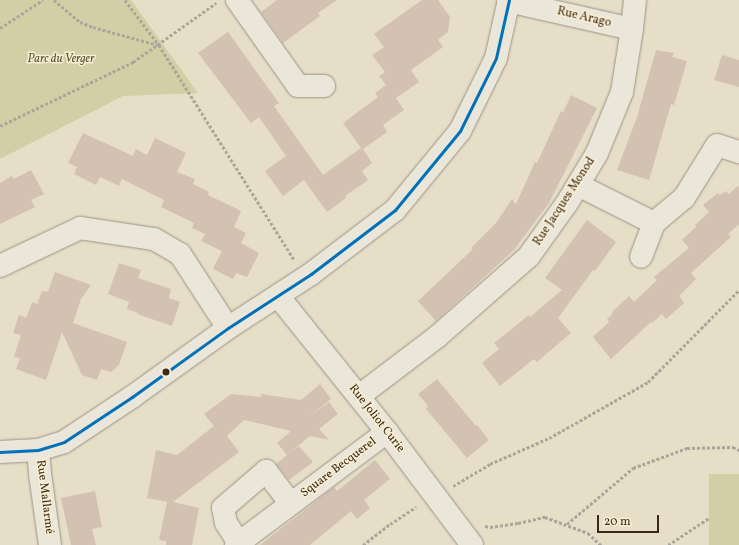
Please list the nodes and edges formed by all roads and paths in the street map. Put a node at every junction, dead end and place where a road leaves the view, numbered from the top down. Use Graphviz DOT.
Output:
graph roads {
  1 [pos="43,0"];
  2 [pos="54,0"];
  3 [pos="125,0"];
  4 [pos="219,0"];
  5 [pos="237,0"];
  6 [pos="509,0"];
  7 [pos="635,0"];
  8 [pos="0,28"];
  9 [pos="632,29"];
  10 [pos="159,45"];
  11 [pos="324,86"];
  12 [pos="0,126"];
  13 [pos="739,152"];
  14 [pos="578,185"];
  15 [pos="654,223"];
  16 [pos="641,257"];
  17 [pos="0,266"];
  18 [pos="311,274"];
  19 [pos="739,290"];
  20 [pos="278,296"];
  21 [pos="228,328"];
  22 [pos="359,396"];
  23 [pos="387,432"];
  24 [pos="38,450"];
  25 [pos="739,450"];
  26 [pos="0,452"];
  27 [pos="456,493"];
  28 [pos="434,496"];
  29 [pos="291,504"];
  30 [pos="709,518"];
  31 [pos="567,524"];
  32 [pos="479,525"];
  33 [pos="237,544"];
  34 [pos="50,545"];
  35 [pos="363,545"];
  36 [pos="472,545"];
  37 [pos="601,545"];
  38 [pos="668,545"];
  1 -- 8 [label="path"];
  2 -- 10 [label="path"];
  3 -- 10 [label="path"];
  4 -- 10 [label="path"];
  5 -- 11 [label="street"];
  6 -- 9 [label="street, Rue Arago"];
  6 -- 18 [label="street"];
  7 -- 9 [label="street"];
  9 -- 14 [label="street, Rue Jacques Monod"];
  10 -- 12 [label="path"];
  10 -- 18 [label="path"];
  13 -- 15 [label="street"];
  14 -- 15 [label="street"];
  14 -- 22 [label="street, Rue Jacques Monod"];
  15 -- 16 [label="street"];
  17 -- 21 [label="street"];
  18 -- 20 [label="street"];
  19 -- 27 [label="path"];
  20 -- 21 [label="street"];
  20 -- 22 [label="street, Rue Joliot Curie"];
  21 -- 24 [label="street"];
  22 -- 23 [label="street, Rue Joliot Curie"];
  23 -- 28 [label="street, Rue Joliot Curie"];
  23 -- 29 [label="street, Square Becquerel"];
  24 -- 26 [label="street"];
  24 -- 34 [label="street, Rue Mallarmé"];
  25 -- 31 [label="path"];
  28 -- 35 [label="path"];
  28 -- 36 [label="street, Rue Joliot Curie"];
  29 -- 33 [label="street, Square Becquerel"];
  29 -- 33 [label="street, Square Becquerel"];
  30 -- 38 [label="path"];
  31 -- 32 [label="path"];
  31 -- 37 [label="path"];
}
